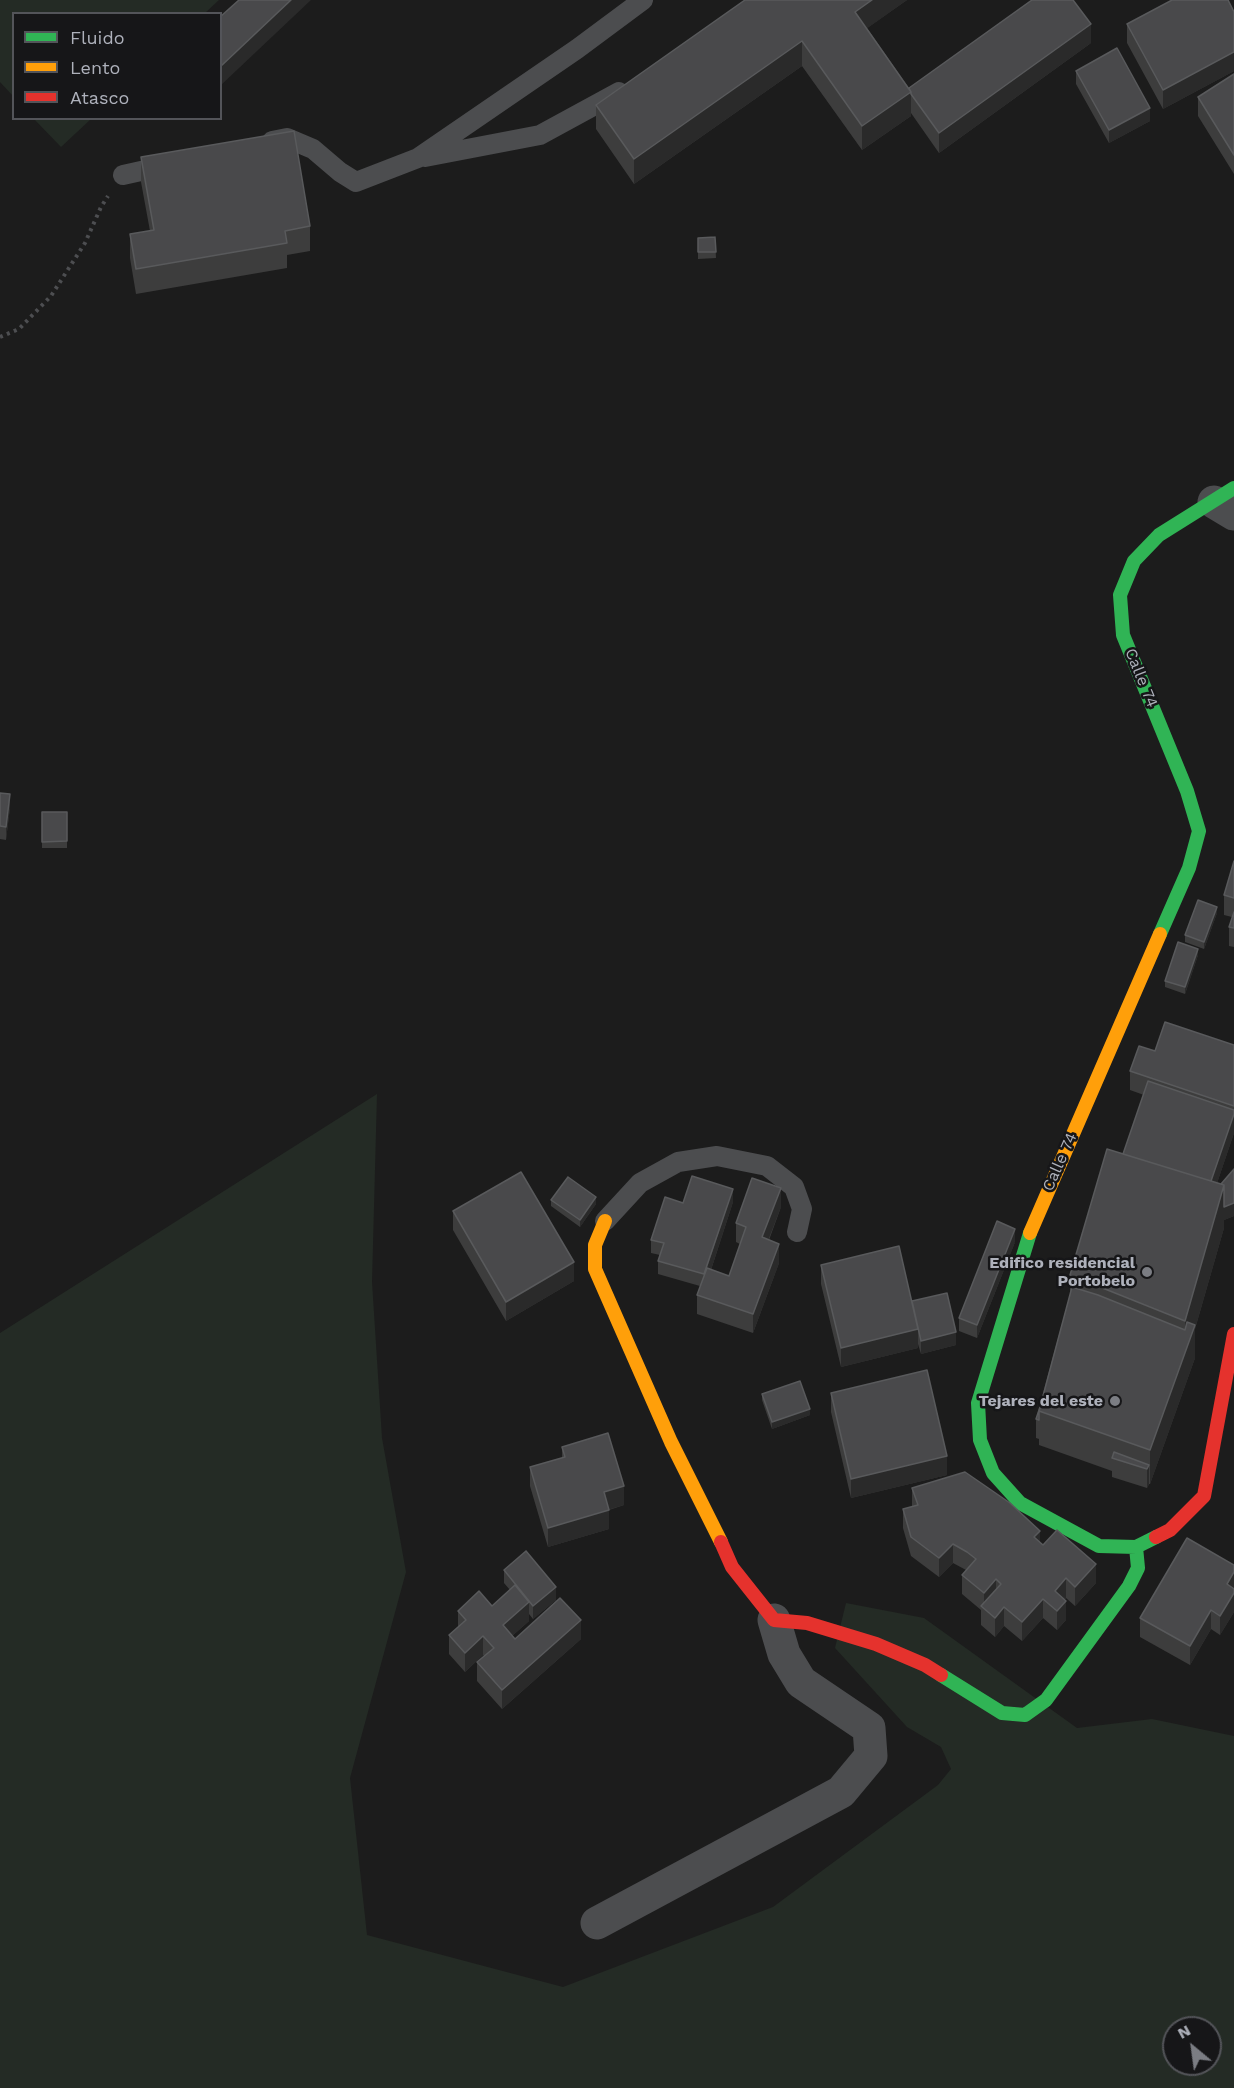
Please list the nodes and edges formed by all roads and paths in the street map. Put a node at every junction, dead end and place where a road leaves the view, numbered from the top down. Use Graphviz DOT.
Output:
graph roads {
  1 [pos="643,0"];
  2 [pos="631,86"];
  3 [pos="256,145"];
  4 [pos="418,158"];
  5 [pos="182,161"];
  6 [pos="123,175"];
  7 [pos="0,337"];
  8 [pos="1227,501"];
  9 [pos="606,1221"];
  10 [pos="797,1232"];
  11 [pos="1234,1334"];
  12 [pos="1136,1547"];
  13 [pos="774,1620"];
  14 [pos="597,1923"];
  1 -- 4 [label="lane"];
  2 -- 4 [label="lane"];
  3 -- 4 [label="lane"];
  5 -- 6 [label="lane"];
  6 -- 7 [label="path"];
  8 -- 12 [label="street, Calle 74"];
  9 -- 10 [label="lane"];
  9 -- 13 [label="street"];
  11 -- 12 [label="street, Calle 74"];
  12 -- 13 [label="street"];
  13 -- 14 [label="street"];
}
